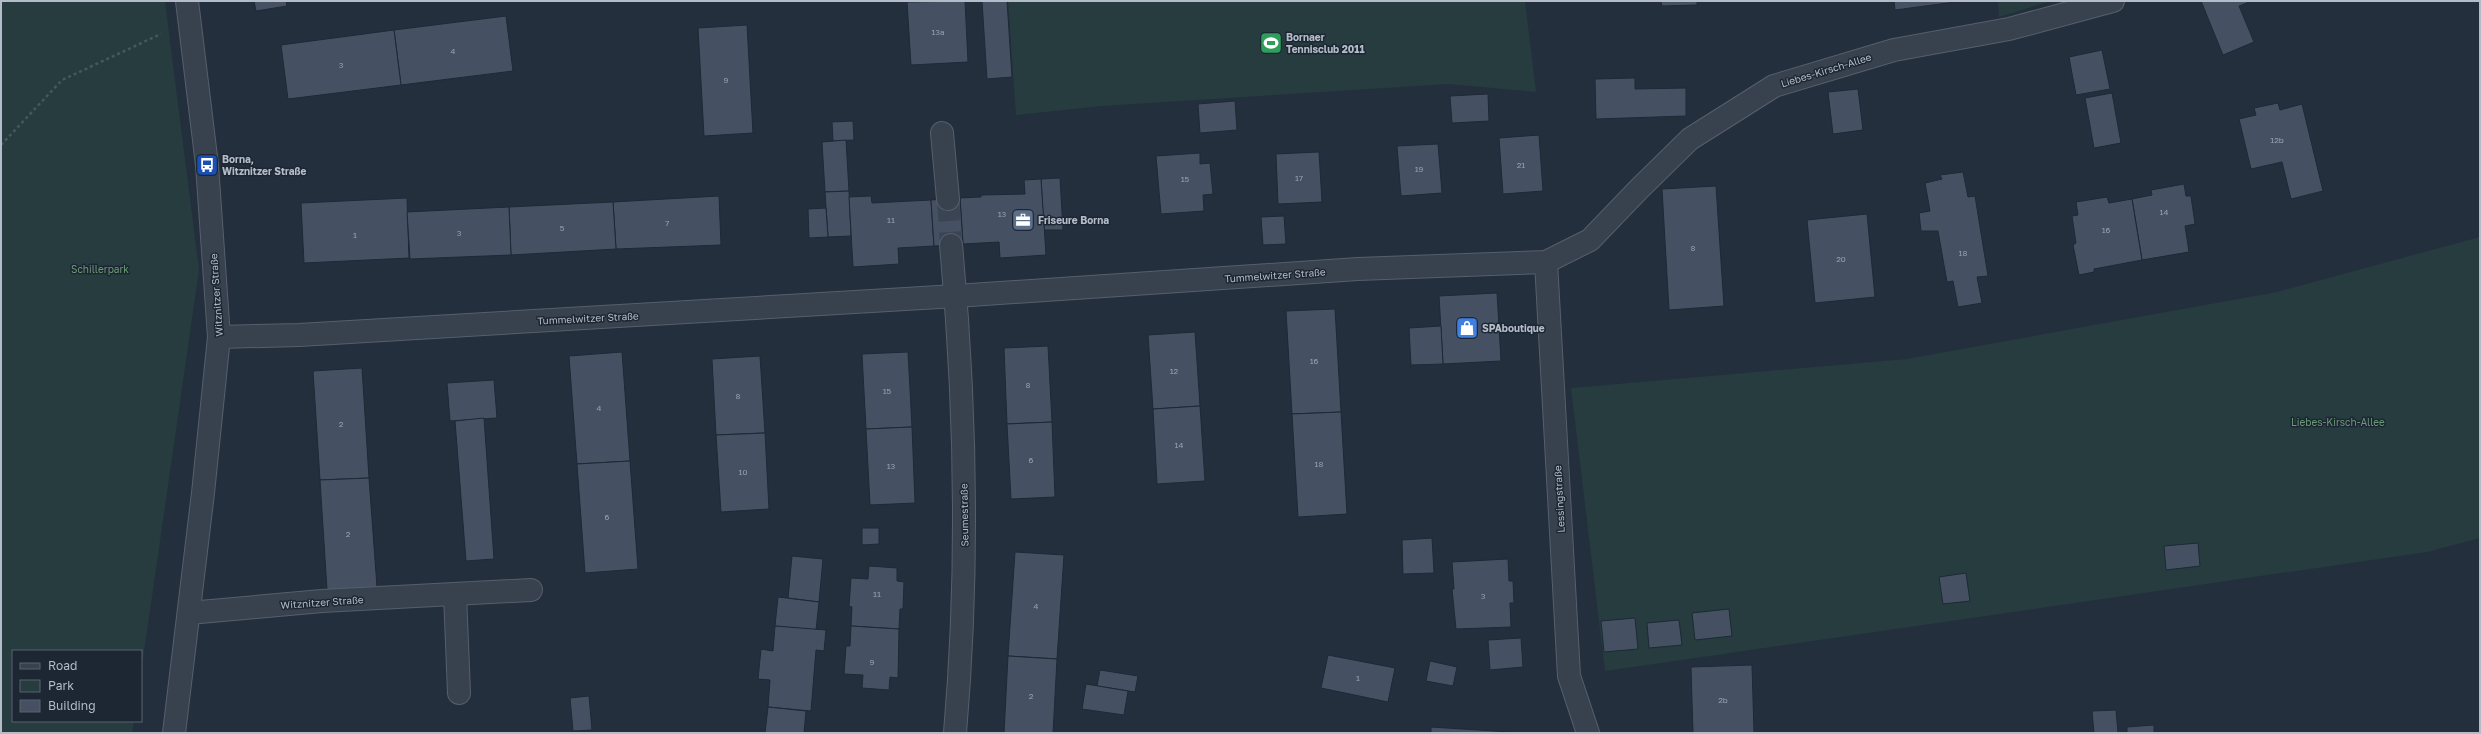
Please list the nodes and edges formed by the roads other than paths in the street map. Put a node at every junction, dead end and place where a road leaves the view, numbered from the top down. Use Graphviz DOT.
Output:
graph roads {
  1 [pos="2112,1"];
  2 [pos="188,11"];
  3 [pos="942,133"];
  4 [pos="948,199"];
  5 [pos="1590,240"];
  6 [pos="951,245"];
  7 [pos="1546,262"];
  8 [pos="956,296"];
  9 [pos="219,337"];
  10 [pos="531,590"];
  11 [pos="455,594"];
  12 [pos="189,613"];
  13 [pos="459,693"];
  14 [pos="174,733"];
  15 [pos="955,733"];
  16 [pos="1588,733"];
  1 -- 5 [label="street, Liebes-Kirsch-Allee"];
  2 -- 9 [label="street, Witznitzer Straße"];
  3 -- 4 [label="street"];
  5 -- 7 [label="street, Tummelwitzer Straße"];
  6 -- 8 [label="street"];
  7 -- 8 [label="street, Tummelwitzer Straße"];
  7 -- 16 [label="street, Lessingstraße"];
  8 -- 9 [label="street, Tummelwitzer Straße"];
  8 -- 15 [label="street, Seumestraße"];
  9 -- 12 [label="street, Witznitzer Straße"];
  10 -- 11 [label="street, Witznitzer Straße"];
  11 -- 12 [label="street, Witznitzer Straße"];
  11 -- 13 [label="street"];
  12 -- 14 [label="street, Witznitzer Straße"];
}
